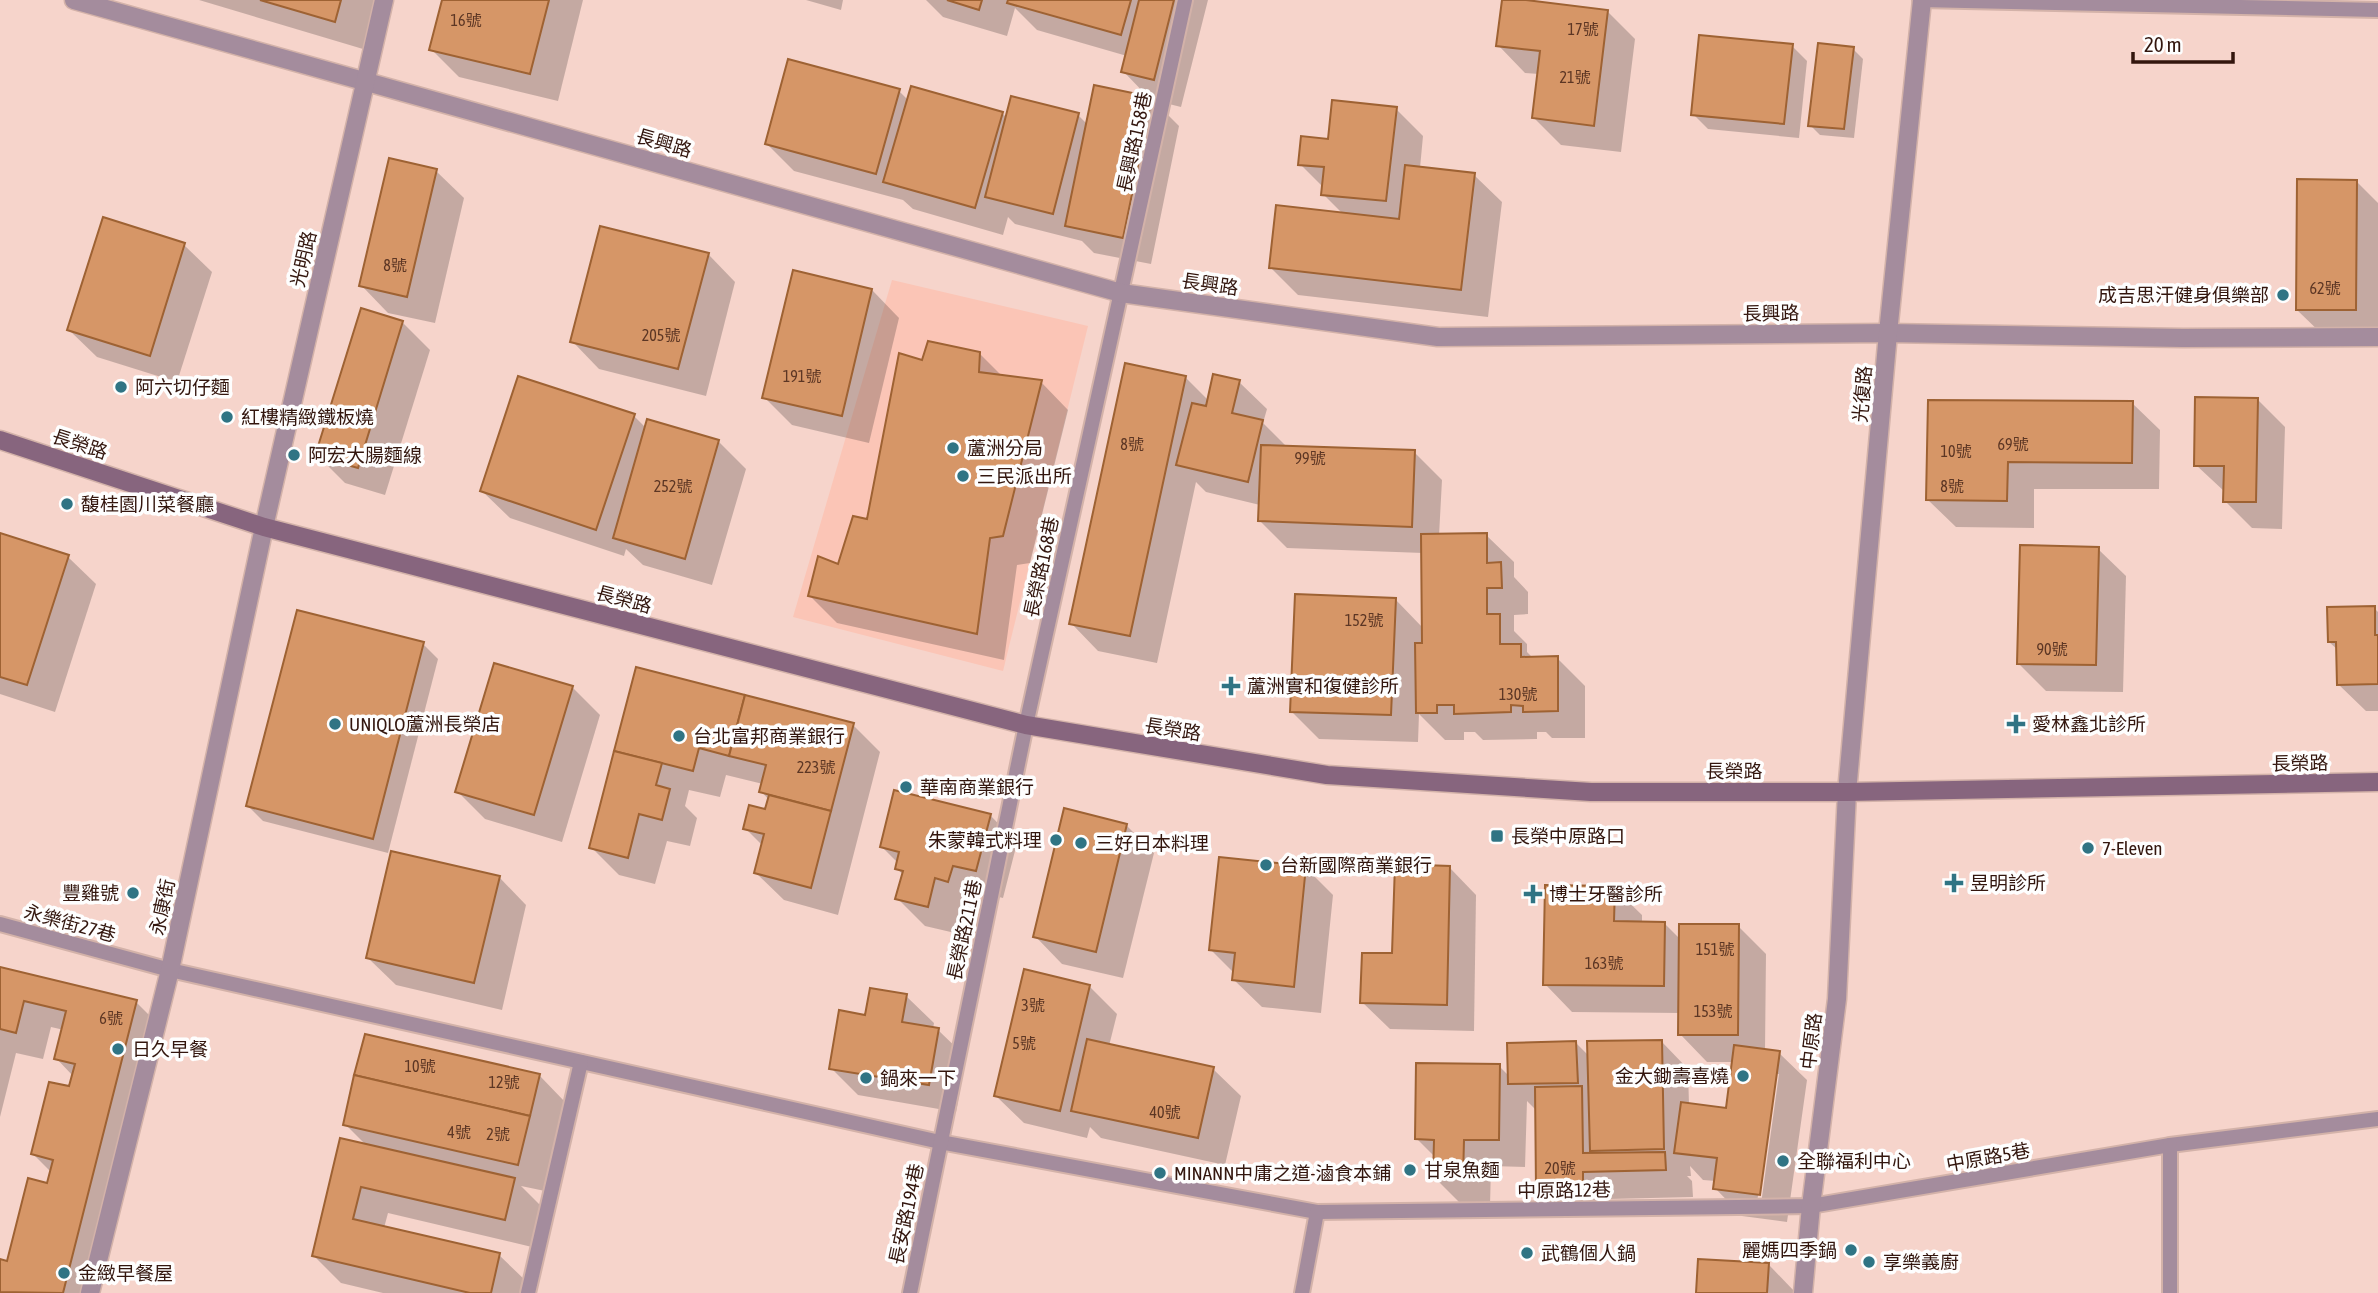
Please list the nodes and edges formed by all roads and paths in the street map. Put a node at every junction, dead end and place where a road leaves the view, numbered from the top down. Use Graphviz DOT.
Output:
graph roads {
  1 [pos="74,0"];
  2 [pos="384,0"];
  3 [pos="1185,0"];
  4 [pos="1922,0"];
  5 [pos="2378,10"];
  6 [pos="365,80"];
  7 [pos="1121,293"];
  8 [pos="1888,333"];
  9 [pos="2378,338"];
  10 [pos="0,439"];
  11 [pos="264,527"];
  12 [pos="1026,725"];
  13 [pos="2378,782"];
  14 [pos="1847,792"];
  15 [pos="0,924"];
  16 [pos="170,970"];
  17 [pos="581,1062"];
  18 [pos="2378,1119"];
  19 [pos="940,1142"];
  20 [pos="2170,1145"];
  21 [pos="1811,1206"];
  22 [pos="1317,1212"];
  23 [pos="90,1293"];
  24 [pos="528,1293"];
  25 [pos="910,1293"];
  26 [pos="1302,1293"];
  27 [pos="1803,1293"];
  28 [pos="2170,1293"];
  1 -- 6 [label="street, 長興路"];
  2 -- 6 [label="street, 光明路"];
  3 -- 7 [label="lane, 長興路158巷"];
  4 -- 5 [label="lane"];
  4 -- 8 [label="street, 光復路"];
  6 -- 7 [label="street, 長興路"];
  6 -- 11 [label="street, 光明路"];
  7 -- 8 [label="street, 長興路"];
  7 -- 12 [label="lane, 長榮路168巷"];
  8 -- 9 [label="street, 長興路"];
  8 -- 14 [label="street, 光復路"];
  10 -- 11 [label="street, 長榮路"];
  11 -- 12 [label="street, 長榮路"];
  11 -- 16 [label="street, 永康街"];
  12 -- 14 [label="street, 長榮路"];
  12 -- 19 [label="lane, 長榮路211巷"];
  13 -- 14 [label="street, 長榮路"];
  14 -- 21 [label="street, 中原路"];
  15 -- 16 [label="lane, 永樂街27巷"];
  16 -- 17 [label="lane, 永樂街27巷"];
  16 -- 23 [label="street, 永康街"];
  17 -- 19 [label="lane, 中原路12巷"];
  17 -- 24 [label="lane"];
  18 -- 20 [label="lane, 中原路5巷"];
  19 -- 22 [label="lane, 中原路12巷"];
  19 -- 25 [label="lane, 長安路194巷"];
  20 -- 21 [label="lane, 中原路5巷"];
  20 -- 28 [label="lane"];
  21 -- 22 [label="lane, 中原路12巷"];
  21 -- 27 [label="street, 中原路"];
  22 -- 26 [label="lane"];
}
